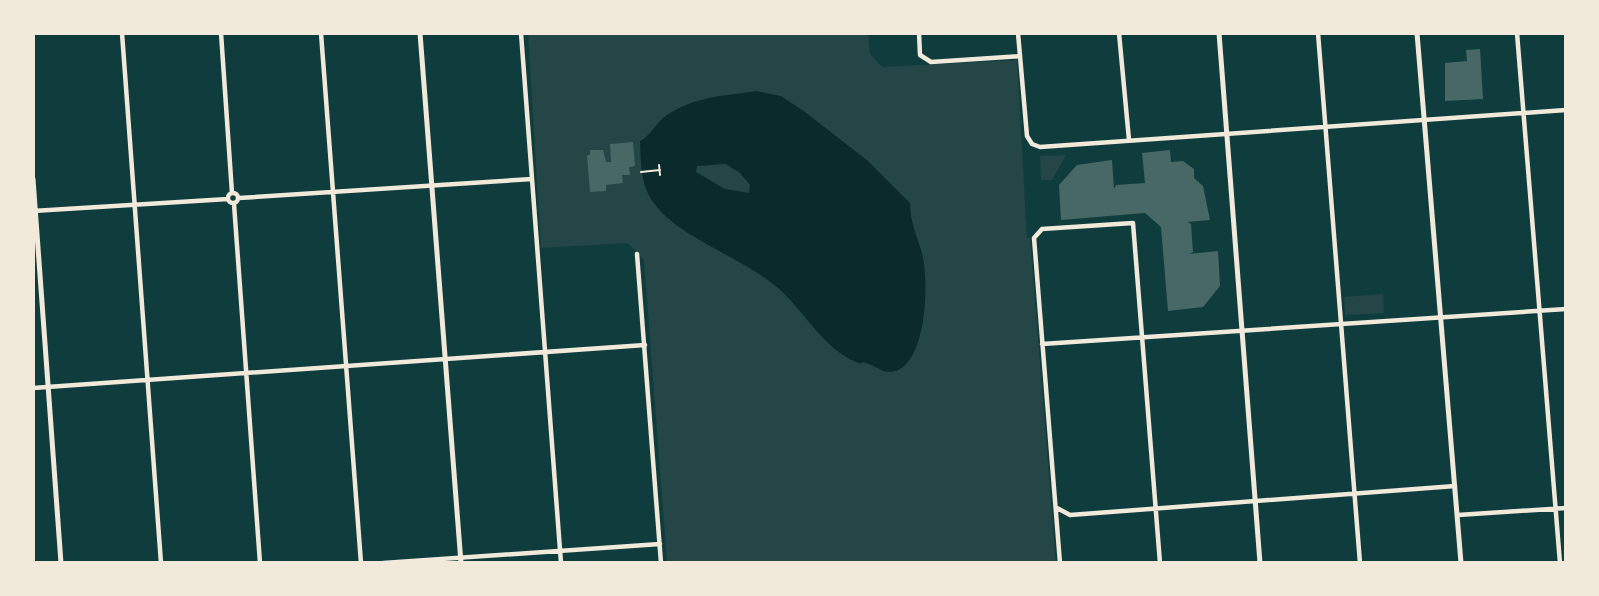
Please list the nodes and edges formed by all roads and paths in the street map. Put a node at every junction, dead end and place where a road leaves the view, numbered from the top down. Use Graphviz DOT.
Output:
graph roads {
  1 [pos="122,33"];
  2 [pos="221,33"];
  3 [pos="321,33"];
  4 [pos="420,33"];
  5 [pos="521,33"];
  6 [pos="919,33"];
  7 [pos="1018,33"];
  8 [pos="1119,33"];
  9 [pos="1219,33"];
  10 [pos="1318,33"];
  11 [pos="1417,33"];
  12 [pos="1517,33"];
  13 [pos="1020,56"];
  14 [pos="1566,110"];
  15 [pos="1524,114"];
  16 [pos="1424,118"];
  17 [pos="1326,125"];
  18 [pos="1227,133"];
  19 [pos="1129,140"];
  20 [pos="659,165"];
  21 [pos="660,170"];
  22 [pos="641,172"];
  23 [pos="660,175"];
  24 [pos="33,179"];
  25 [pos="532,179"];
  26 [pos="432,185"];
  27 [pos="333,191"];
  28 [pos="230,196"];
  29 [pos="239,198"];
  30 [pos="234,204"];
  31 [pos="135,205"];
  32 [pos="34,211"];
  33 [pos="637,254"];
  34 [pos="1566,309"];
  35 [pos="1539,311"];
  36 [pos="1441,317"];
  37 [pos="1341,323"];
  38 [pos="1241,330"];
  39 [pos="1142,337"];
  40 [pos="1042,344"];
  41 [pos="645,345"];
  42 [pos="544,350"];
  43 [pos="445,358"];
  44 [pos="346,365"];
  45 [pos="247,372"];
  46 [pos="148,379"];
  47 [pos="49,387"];
  48 [pos="33,388"];
  49 [pos="1455,486"];
  50 [pos="1354,494"];
  51 [pos="1256,501"];
  52 [pos="1056,507"];
  53 [pos="1155,508"];
  54 [pos="1556,508"];
  55 [pos="1566,508"];
  56 [pos="1070,515"];
  57 [pos="1458,515"];
  58 [pos="1058,531"];
  59 [pos="660,544"];
  60 [pos="561,550"];
  61 [pos="461,560"];
  62 [pos="61,563"];
  63 [pos="161,563"];
  64 [pos="261,563"];
  65 [pos="361,563"];
  66 [pos="383,563"];
  67 [pos="561,563"];
  68 [pos="661,563"];
  69 [pos="1060,563"];
  70 [pos="1160,563"];
  71 [pos="1261,563"];
  72 [pos="1360,563"];
  73 [pos="1461,563"];
  74 [pos="1560,563"];
  1 -- 31 [label="street"];
  2 -- 28 [label="street"];
  3 -- 27 [label="street"];
  4 -- 26 [label="street"];
  5 -- 25 [label="street"];
  6 -- 13 [label="street"];
  7 -- 13 [label="street"];
  8 -- 19 [label="street"];
  9 -- 18 [label="street"];
  10 -- 17 [label="street"];
  11 -- 16 [label="street"];
  12 -- 15 [label="street"];
  13 -- 19 [label="street"];
  14 -- 15 [label="street"];
  15 -- 16 [label="street"];
  15 -- 35 [label="street"];
  16 -- 17 [label="street"];
  16 -- 36 [label="street"];
  17 -- 18 [label="street"];
  17 -- 37 [label="street"];
  18 -- 19 [label="street"];
  18 -- 38 [label="street"];
  20 -- 21 [label="path"];
  21 -- 22 [label="path"];
  21 -- 23 [label="path"];
  24 -- 32 [label="street"];
  25 -- 26 [label="street"];
  25 -- 42 [label="street"];
  26 -- 27 [label="street"];
  26 -- 43 [label="street"];
  27 -- 29 [label="street"];
  27 -- 44 [label="street"];
  28 -- 29 [label="street"];
  28 -- 30 [label="street"];
  28 -- 31 [label="street"];
  29 -- 30 [label="street"];
  30 -- 45 [label="street"];
  31 -- 32 [label="street"];
  31 -- 46 [label="street"];
  32 -- 47 [label="street"];
  33 -- 41 [label="street"];
  34 -- 35 [label="street"];
  35 -- 36 [label="street"];
  35 -- 54 [label="street"];
  36 -- 37 [label="street"];
  36 -- 49 [label="street"];
  37 -- 38 [label="street"];
  37 -- 50 [label="street"];
  38 -- 39 [label="street"];
  38 -- 51 [label="street"];
  39 -- 40 [label="street"];
  39 -- 40 [label="street"];
  39 -- 53 [label="street"];
  40 -- 52 [label="street"];
  41 -- 42 [label="street"];
  41 -- 59 [label="street"];
  42 -- 43 [label="street"];
  42 -- 60 [label="street"];
  43 -- 44 [label="street"];
  43 -- 61 [label="street"];
  44 -- 45 [label="street"];
  44 -- 65 [label="street"];
  45 -- 46 [label="street"];
  45 -- 64 [label="street"];
  46 -- 47 [label="street"];
  46 -- 63 [label="street"];
  47 -- 48 [label="street"];
  47 -- 62 [label="street"];
  49 -- 50 [label="street"];
  49 -- 57 [label="street"];
  50 -- 51 [label="street"];
  50 -- 72 [label="street"];
  51 -- 53 [label="street"];
  51 -- 71 [label="street"];
  52 -- 56 [label="street"];
  52 -- 58 [label="street"];
  53 -- 56 [label="street"];
  53 -- 70 [label="street"];
  54 -- 55 [label="street"];
  54 -- 57 [label="street"];
  54 -- 74 [label="street"];
  56 -- 58 [label="street"];
  57 -- 73 [label="street"];
  58 -- 69 [label="street"];
  59 -- 60 [label="street"];
  59 -- 68 [label="street"];
  60 -- 61 [label="street"];
  60 -- 67 [label="street"];
  61 -- 66 [label="street"];
}
